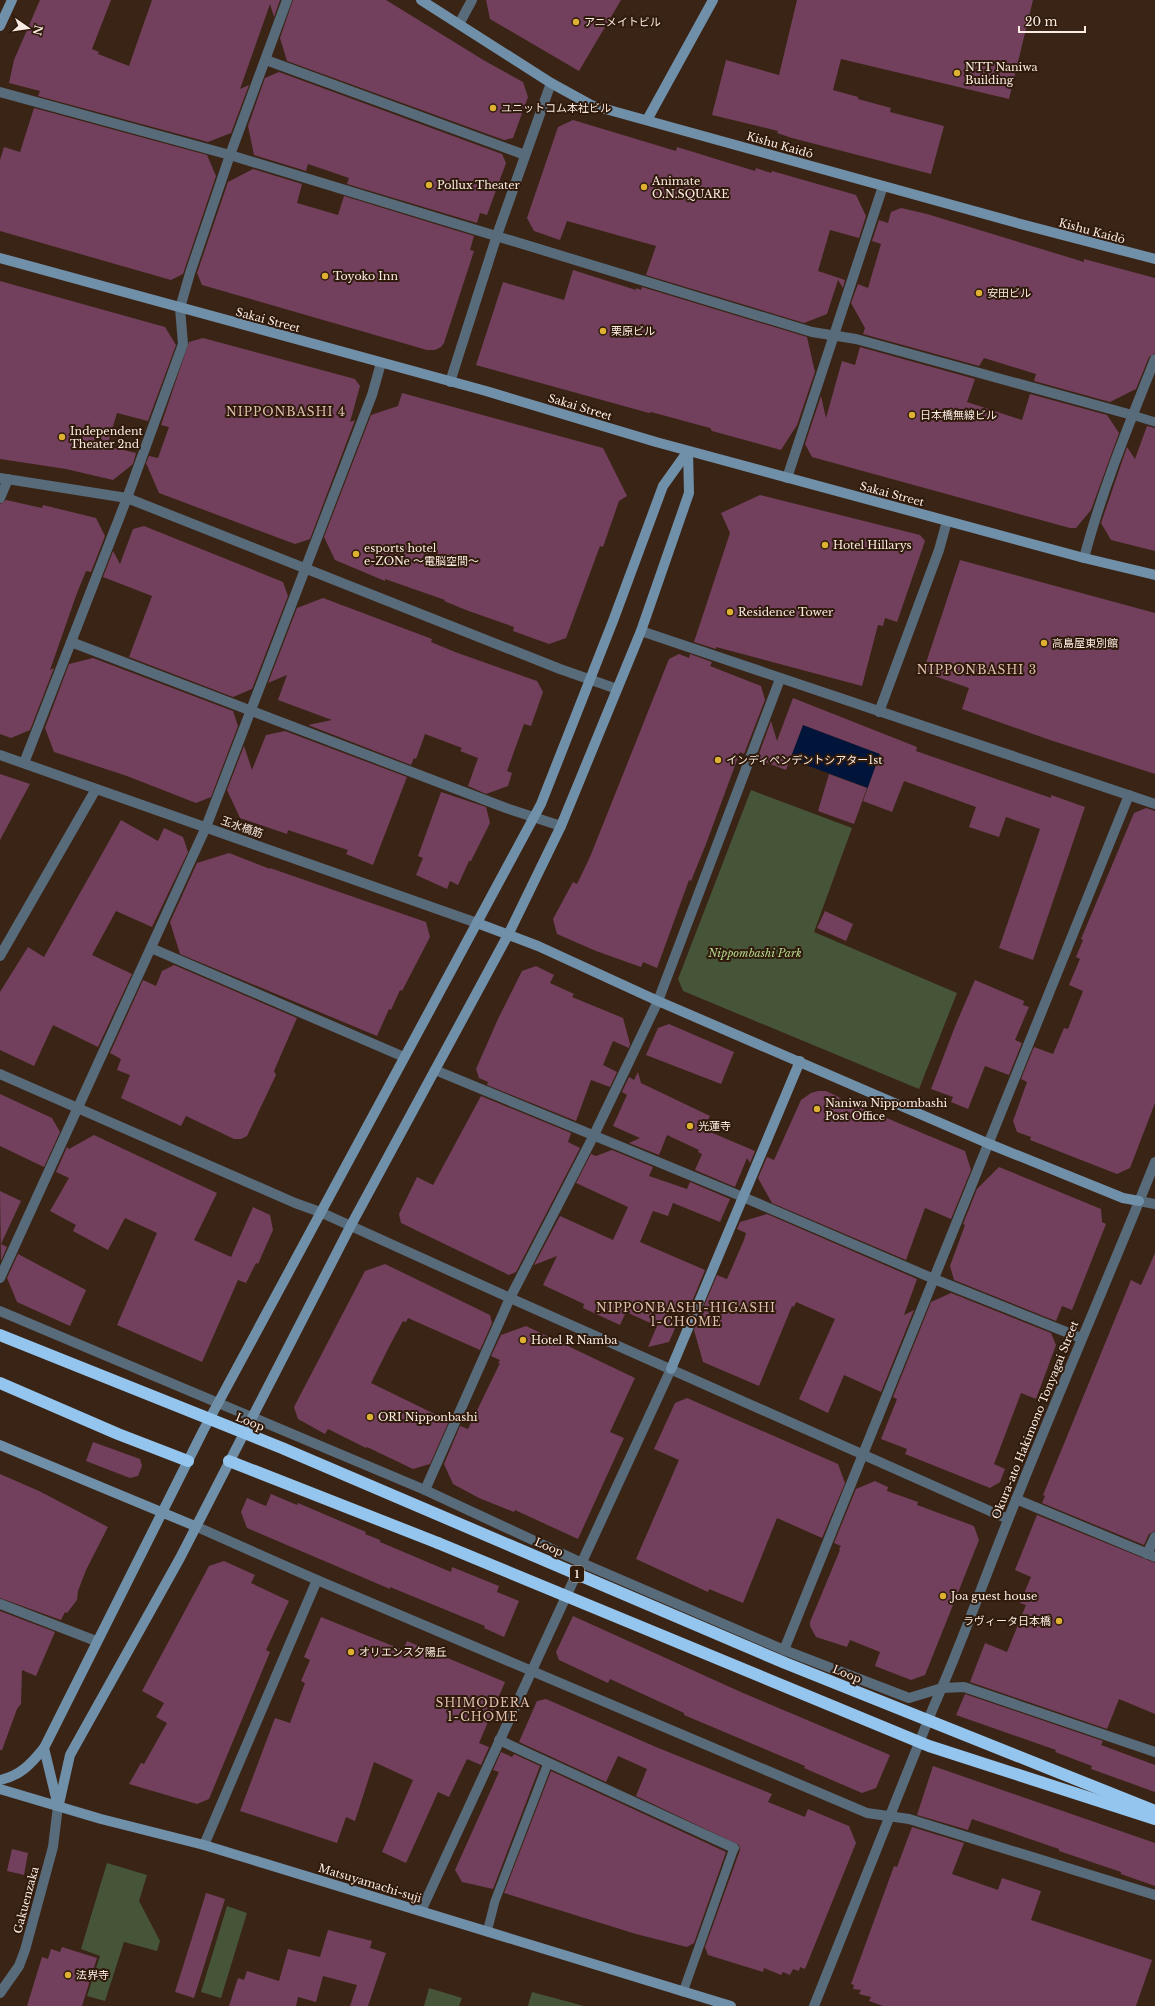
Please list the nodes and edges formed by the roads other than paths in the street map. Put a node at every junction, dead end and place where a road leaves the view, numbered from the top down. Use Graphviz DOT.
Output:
graph roads {
  1 [pos="12,0"];
  2 [pos="287,0"];
  3 [pos="421,0"];
  4 [pos="472,0"];
  5 [pos="713,0"];
  6 [pos="459,24"];
  7 [pos="0,26"];
  8 [pos="266,60"];
  9 [pos="551,83"];
  10 [pos="0,92"];
  11 [pos="647,120"];
  12 [pos="230,155"];
  13 [pos="525,155"];
  14 [pos="883,186"];
  15 [pos="497,235"];
  16 [pos="0,258"];
  17 [pos="1155,259"];
  18 [pos="180,308"];
  19 [pos="834,335"];
  20 [pos="1155,359"];
  21 [pos="381,363"];
  22 [pos="1152,376"];
  23 [pos="450,382"];
  24 [pos="1132,415"];
  25 [pos="1155,422"];
  26 [pos="688,451"];
  27 [pos="4,478"];
  28 [pos="787,478"];
  29 [pos="0,498"];
  30 [pos="127,498"];
  31 [pos="947,521"];
  32 [pos="1084,558"];
  33 [pos="305,569"];
  34 [pos="1155,575"];
  35 [pos="641,631"];
  36 [pos="71,642"];
  37 [pos="590,679"];
  38 [pos="780,679"];
  39 [pos="618,689"];
  40 [pos="252,711"];
  41 [pos="879,712"];
  42 [pos="0,755"];
  43 [pos="24,763"];
  44 [pos="96,789"];
  45 [pos="1129,795"];
  46 [pos="1155,804"];
  47 [pos="534,817"];
  48 [pos="561,826"];
  49 [pos="206,827"];
  50 [pos="476,923"];
  51 [pos="508,935"];
  52 [pos="151,948"];
  53 [pos="0,956"];
  54 [pos="658,1001"];
  55 [pos="404,1057"];
  56 [pos="800,1061"];
  57 [pos="435,1070"];
  58 [pos="0,1074"];
  59 [pos="78,1108"];
  60 [pos="594,1134"];
  61 [pos="987,1143"];
  62 [pos="1155,1162"];
  63 [pos="743,1197"];
  64 [pos="1139,1201"];
  65 [pos="1155,1204"];
  66 [pos="320,1212"];
  67 [pos="350,1227"];
  68 [pos="0,1278"];
  69 [pos="934,1279"];
  70 [pos="510,1298"];
  71 [pos="0,1311"];
  72 [pos="0,1335"];
  73 [pos="1081,1338"];
  74 [pos="671,1369"];
  75 [pos="0,1383"];
  76 [pos="218,1402"];
  77 [pos="252,1417"];
  78 [pos="0,1445"];
  79 [pos="862,1455"];
  80 [pos="188,1461"];
  81 [pos="229,1461"];
  82 [pos="425,1490"];
  83 [pos="1016,1500"];
  84 [pos="162,1512"];
  85 [pos="1008,1519"];
  86 [pos="195,1526"];
  87 [pos="1155,1537"];
  88 [pos="1151,1555"];
  89 [pos="582,1563"];
  90 [pos="317,1580"];
  91 [pos="0,1604"];
  92 [pos="96,1641"];
  93 [pos="784,1650"];
  94 [pos="532,1671"];
  95 [pos="942,1688"];
  96 [pos="499,1740"];
  97 [pos="44,1748"];
  98 [pos="1155,1752"];
  99 [pos="548,1763"];
  100 [pos="0,1780"];
  101 [pos="0,1789"];
  102 [pos="58,1806"];
  103 [pos="1155,1811"];
  104 [pos="890,1816"];
  105 [pos="1155,1819"];
  106 [pos="204,1845"];
  107 [pos="734,1848"];
  108 [pos="1155,1895"];
  109 [pos="421,1911"];
  110 [pos="487,1932"];
  111 [pos="683,1992"];
  112 [pos="0,1993"];
  113 [pos="731,2006"];
  114 [pos="814,2006"];
  1 -- 7 [label="street"];
  2 -- 8 [label="street"];
  3 -- 6 [label="street, Kishu Kaidō"];
  4 -- 6 [label="street"];
  5 -- 11 [label="street"];
  6 -- 9 [label="street, Kishu Kaidō"];
  8 -- 12 [label="street"];
  8 -- 13 [label="street"];
  9 -- 11 [label="street, Kishu Kaidō"];
  9 -- 13 [label="street"];
  10 -- 12 [label="street"];
  11 -- 14 [label="street, Kishu Kaidō"];
  12 -- 15 [label="street"];
  12 -- 18 [label="street"];
  13 -- 15 [label="street"];
  14 -- 17 [label="street, Kishu Kaidō"];
  14 -- 19 [label="street"];
  15 -- 19 [label="street"];
  15 -- 23 [label="street"];
  16 -- 18 [label="street, Sakai Street"];
  18 -- 21 [label="street, Sakai Street"];
  18 -- 30 [label="street"];
  19 -- 24 [label="street"];
  19 -- 28 [label="street"];
  20 -- 22 [label="street"];
  21 -- 23 [label="street, Sakai Street"];
  21 -- 33 [label="street"];
  22 -- 24 [label="street"];
  23 -- 26 [label="street, Sakai Street"];
  24 -- 25 [label="lane"];
  24 -- 32 [label="street"];
  26 -- 28 [label="street, Sakai Street"];
  26 -- 35 [label="street"];
  26 -- 37 [label="street"];
  27 -- 29 [label="street"];
  27 -- 30 [label="street"];
  28 -- 31 [label="street, Sakai Street"];
  30 -- 33 [label="street"];
  30 -- 36 [label="street"];
  31 -- 32 [label="street, Sakai Street"];
  31 -- 41 [label="street"];
  32 -- 34 [label="street, Sakai Street"];
  33 -- 37 [label="street"];
  33 -- 40 [label="street"];
  35 -- 38 [label="street"];
  35 -- 39 [label="street"];
  36 -- 40 [label="street"];
  36 -- 43 [label="street"];
  37 -- 39 [label="street"];
  37 -- 47 [label="street"];
  38 -- 41 [label="street"];
  38 -- 54 [label="street"];
  39 -- 48 [label="street"];
  40 -- 47 [label="street"];
  40 -- 49 [label="street"];
  41 -- 45 [label="street"];
  42 -- 43 [label="street, 玉水橋筋"];
  43 -- 44 [label="street, 玉水橋筋"];
  44 -- 49 [label="street, 玉水橋筋"];
  44 -- 53 [label="street"];
  45 -- 46 [label="street"];
  45 -- 61 [label="street"];
  47 -- 48 [label="street"];
  47 -- 50 [label="street"];
  48 -- 51 [label="street"];
  49 -- 50 [label="street, 玉水橋筋"];
  49 -- 52 [label="street"];
  50 -- 51 [label="street"];
  50 -- 55 [label="street"];
  51 -- 54 [label="street"];
  51 -- 57 [label="street"];
  52 -- 55 [label="street"];
  52 -- 59 [label="street"];
  54 -- 56 [label="street"];
  54 -- 60 [label="street"];
  55 -- 66 [label="street"];
  56 -- 61 [label="street"];
  56 -- 63 [label="street"];
  57 -- 60 [label="street"];
  57 -- 67 [label="street"];
  58 -- 59 [label="street"];
  59 -- 66 [label="street"];
  59 -- 68 [label="street"];
  60 -- 63 [label="street"];
  60 -- 70 [label="street"];
  61 -- 64 [label="street"];
  61 -- 69 [label="street"];
  62 -- 64 [label="street, Okura-ato Hakimono Tonyagai Street"];
  63 -- 69 [label="street"];
  63 -- 74 [label="street"];
  64 -- 65 [label="street"];
  64 -- 73 [label="street, Okura-ato Hakimono Tonyagai Street"];
  66 -- 67 [label="street"];
  66 -- 76 [label="street"];
  67 -- 70 [label="street"];
  67 -- 77 [label="street"];
  69 -- 73 [label="street"];
  69 -- 79 [label="street"];
  70 -- 74 [label="street"];
  70 -- 82 [label="street"];
  71 -- 76 [label="street"];
  72 -- 103 [label="highway, Loop / 1, bridge"];
  73 -- 83 [label="street, Okura-ato Hakimono Tonyagai Street"];
  74 -- 79 [label="street"];
  74 -- 89 [label="street"];
  75 -- 80 [label="highway"];
  76 -- 77 [label="street"];
  76 -- 80 [label="street"];
  77 -- 81 [label="street"];
  77 -- 82 [label="street"];
  78 -- 84 [label="street"];
  79 -- 85 [label="street"];
  79 -- 93 [label="street"];
  80 -- 84 [label="street"];
  81 -- 86 [label="street"];
  81 -- 105 [label="highway, bridge"];
  82 -- 89 [label="street"];
  83 -- 85 [label="street, Okura-ato Hakimono Tonyagai Street"];
  83 -- 88 [label="street"];
  84 -- 86 [label="street"];
  84 -- 92 [label="street"];
  85 -- 95 [label="street, Okura-ato Hakimono Tonyagai Street"];
  86 -- 90 [label="street"];
  86 -- 102 [label="street"];
  87 -- 88 [label="street"];
  89 -- 93 [label="street"];
  89 -- 94 [label="street"];
  90 -- 94 [label="street"];
  90 -- 106 [label="street"];
  91 -- 92 [label="street"];
  92 -- 97 [label="street"];
  93 -- 95 [label="street"];
  94 -- 96 [label="street"];
  94 -- 104 [label="street"];
  95 -- 98 [label="street"];
  95 -- 104 [label="street, Okura-ato Hakimono Tonyagai Street"];
  96 -- 99 [label="street"];
  96 -- 109 [label="street"];
  97 -- 100 [label="street"];
  97 -- 102 [label="street"];
  99 -- 107 [label="street"];
  99 -- 110 [label="lane"];
  101 -- 102 [label="street, Matsuyamachi-suji"];
  102 -- 106 [label="street, Matsuyamachi-suji"];
  102 -- 112 [label="street, Gakuenzaka"];
  104 -- 108 [label="street"];
  104 -- 114 [label="street, Okura-ato Hakimono Tonyagai Street"];
  106 -- 109 [label="street, Matsuyamachi-suji"];
  107 -- 111 [label="lane"];
  109 -- 110 [label="street, Matsuyamachi-suji"];
  110 -- 111 [label="street, Matsuyamachi-suji"];
  111 -- 113 [label="street, Matsuyamachi-suji"];
}
